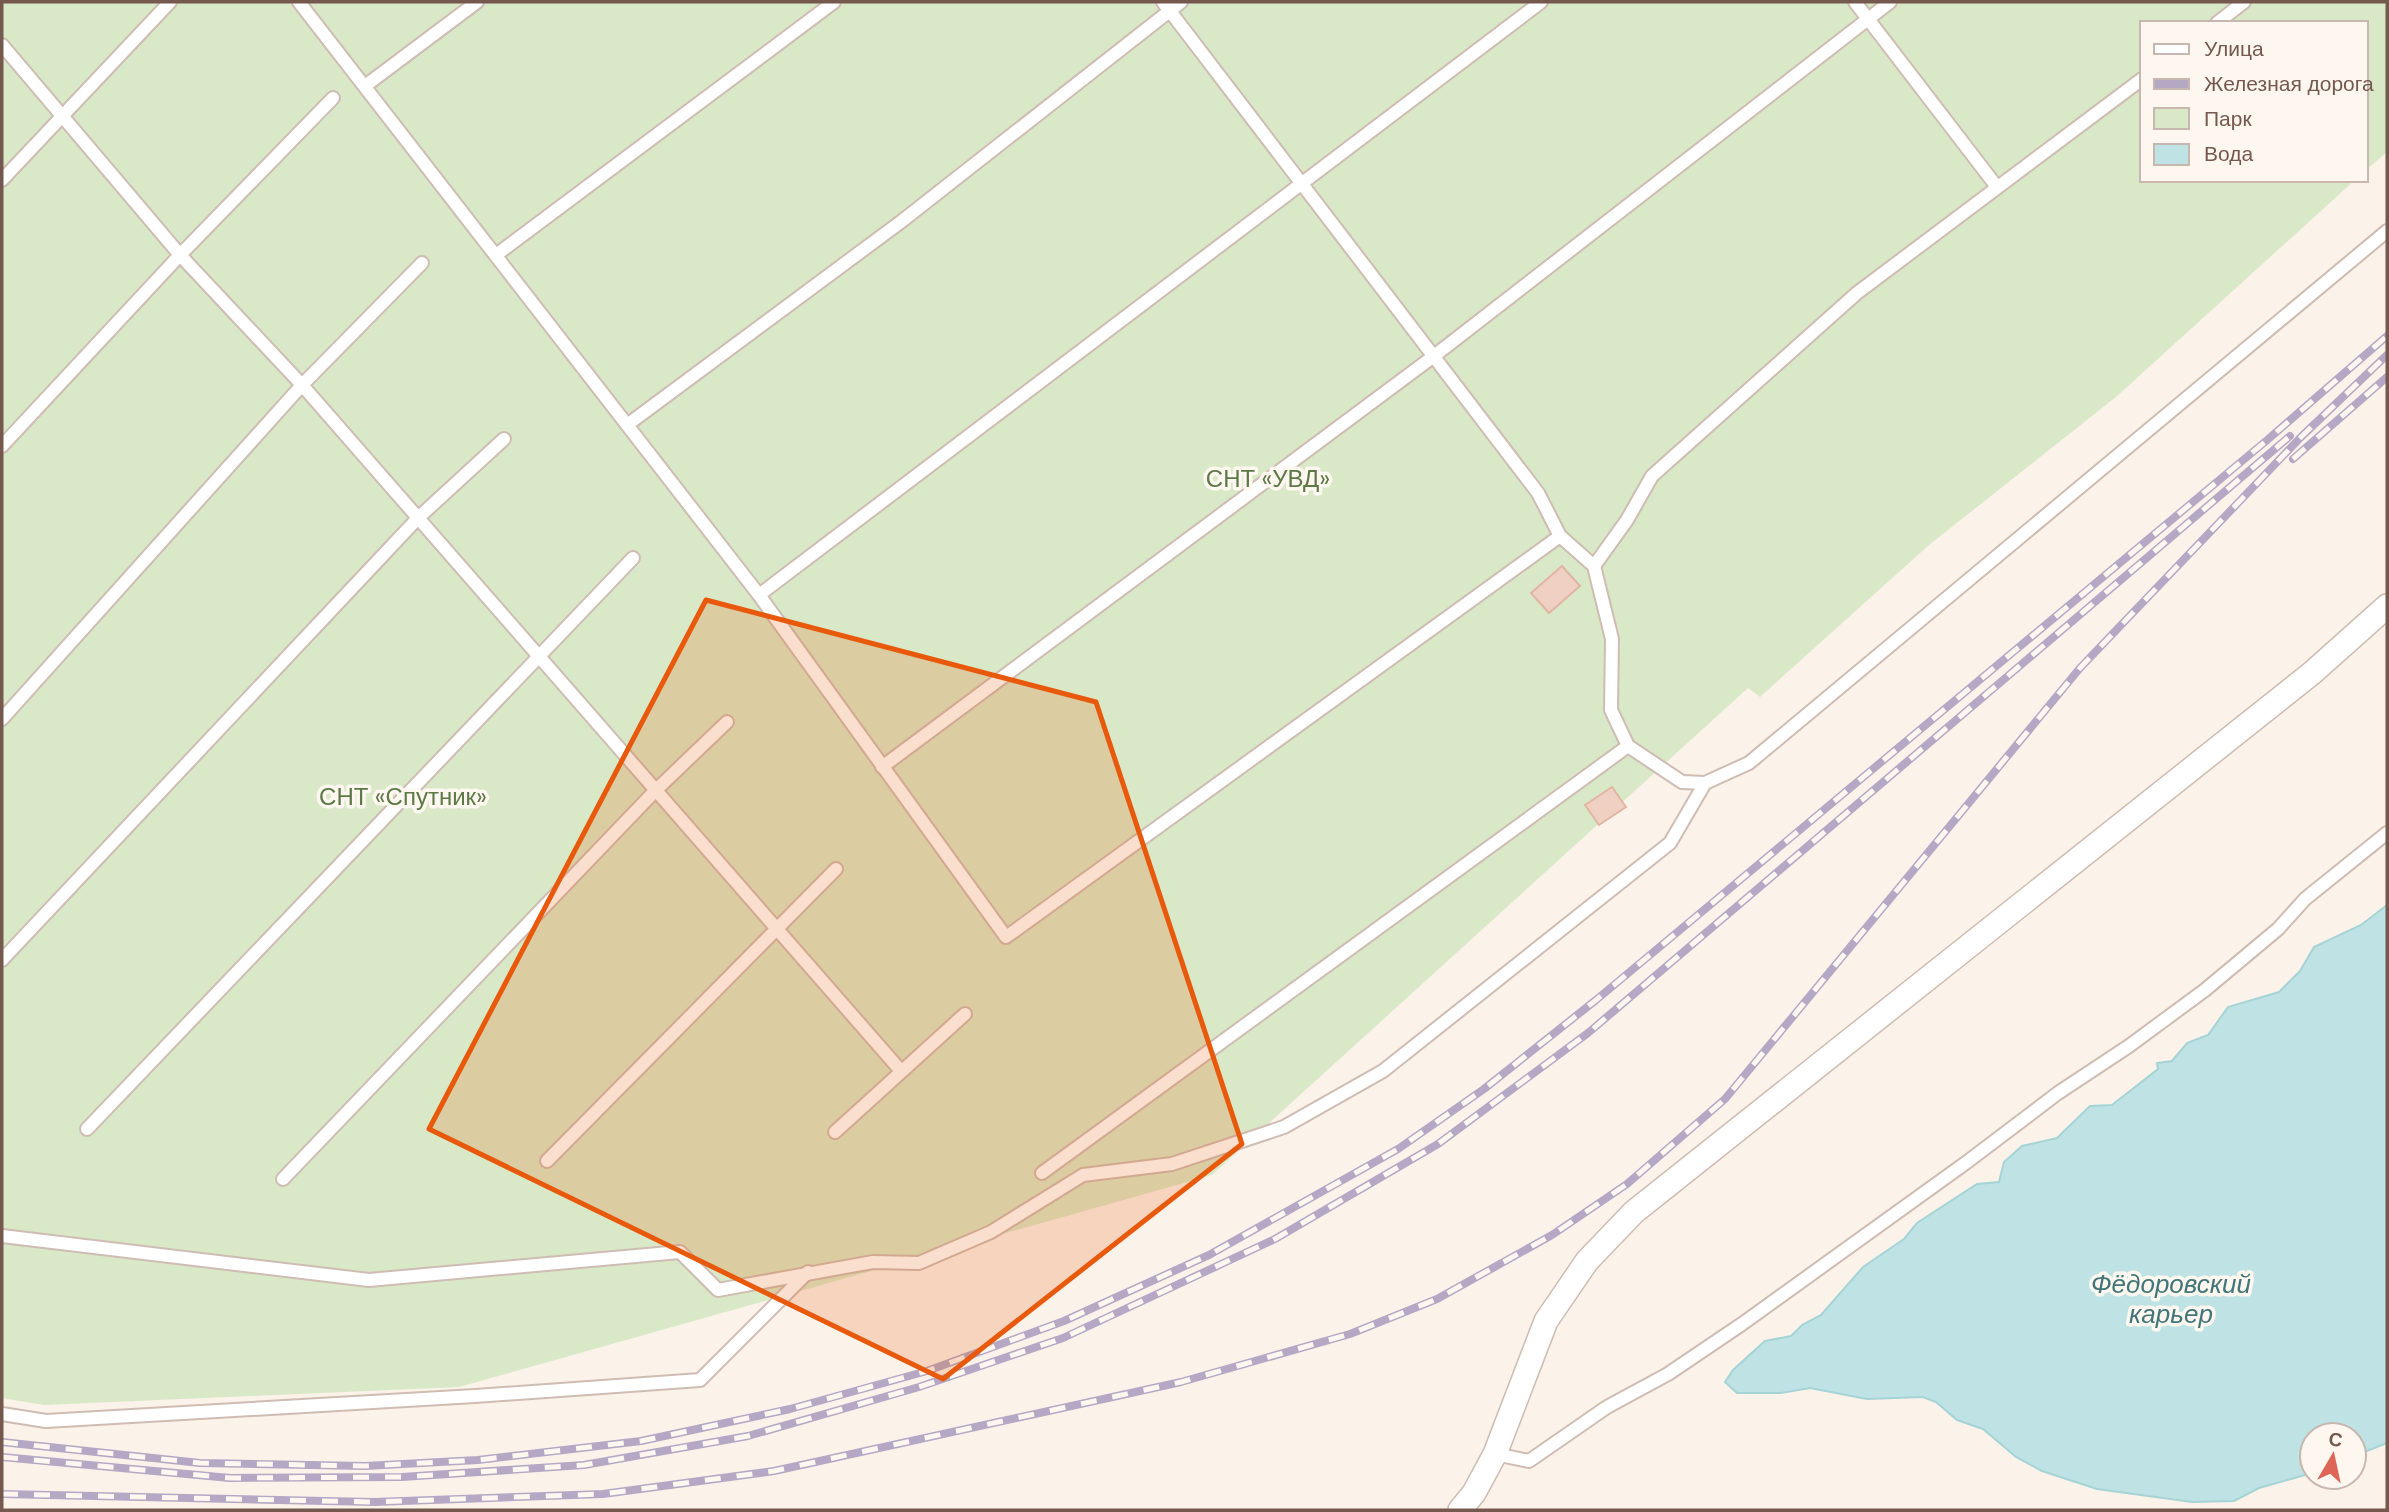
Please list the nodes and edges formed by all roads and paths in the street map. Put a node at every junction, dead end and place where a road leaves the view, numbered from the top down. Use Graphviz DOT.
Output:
graph roads {
  1 [pos="170,2"];
  2 [pos="299,2"];
  3 [pos="477,2"];
  4 [pos="834,2"];
  5 [pos="1181,2"];
  6 [pos="1541,2"];
  7 [pos="1855,2"];
  8 [pos="1890,2"];
  9 [pos="2244,2"];
  10 [pos="1167,6"];
  11 [pos="1868,19"];
  12 [pos="2220,21"];
  13 [pos="2,45"];
  14 [pos="2140,80"];
  15 [pos="365,86"];
  16 [pos="333,98"];
  17 [pos="61,115"];
  18 [pos="2,180"];
  19 [pos="1303,184"];
  20 [pos="1997,187"];
  21 [pos="2387,231"];
  22 [pos="180,255"];
  23 [pos="496,256"];
  24 [pos="422,263"];
  25 [pos="1434,356"];
  26 [pos="302,385"];
  27 [pos="627,425"];
  28 [pos="504,439"];
  29 [pos="2,446"];
  30 [pos="418,519"];
  31 [pos="1560,536"];
  32 [pos="633,558"];
  33 [pos="1594,566"];
  34 [pos="759,595"];
  35 [pos="2387,606"];
  36 [pos="537,656"];
  37 [pos="2,719"];
  38 [pos="727,722"];
  39 [pos="1628,746"];
  40 [pos="882,767"];
  41 [pos="1705,783"];
  42 [pos="655,791"];
  43 [pos="2387,833"];
  44 [pos="836,869"];
  45 [pos="777,931"];
  46 [pos="2,960"];
  47 [pos="965,1014"];
  48 [pos="901,1071"];
  49 [pos="87,1129"];
  50 [pos="835,1132"];
  51 [pos="547,1161"];
  52 [pos="1042,1173"];
  53 [pos="283,1179"];
  54 [pos="2,1236"];
  55 [pos="808,1272"];
  56 [pos="2,1414"];
  57 [pos="1495,1454"];
  58 [pos="1460,1510"];
  1 -- 17 [label="lane"];
  2 -- 15 [label="lane"];
  3 -- 15 [label="lane"];
  4 -- 23 [label="lane"];
  5 -- 10 [label="lane"];
  6 -- 19 [label="lane"];
  7 -- 11 [label="lane"];
  8 -- 11 [label="lane"];
  9 -- 12 [label="lane"];
  10 -- 19 [label="lane"];
  10 -- 27 [label="lane"];
  11 -- 20 [label="lane"];
  11 -- 25 [label="lane"];
  13 -- 17 [label="lane"];
  14 -- 20 [label="lane"];
  15 -- 23 [label="lane"];
  16 -- 22 [label="lane"];
  17 -- 18 [label="lane"];
  17 -- 22 [label="lane"];
  19 -- 25 [label="lane"];
  19 -- 34 [label="lane"];
  20 -- 33 [label="lane"];
  21 -- 41 [label="lane"];
  22 -- 26 [label="lane"];
  22 -- 29 [label="lane"];
  23 -- 27 [label="lane"];
  24 -- 26 [label="lane"];
  25 -- 31 [label="lane"];
  25 -- 40 [label="lane"];
  26 -- 30 [label="lane"];
  26 -- 37 [label="lane"];
  27 -- 34 [label="lane"];
  28 -- 30 [label="lane"];
  30 -- 36 [label="lane"];
  30 -- 46 [label="lane"];
  31 -- 33 [label="lane"];
  31 -- 40 [label="lane"];
  32 -- 36 [label="lane"];
  33 -- 39 [label="lane"];
  34 -- 40 [label="lane"];
  35 -- 57 [label="street"];
  36 -- 42 [label="lane"];
  36 -- 49 [label="lane"];
  38 -- 42 [label="lane"];
  39 -- 41 [label="lane"];
  39 -- 52 [label="lane"];
  41 -- 55 [label="lane"];
  42 -- 45 [label="lane"];
  42 -- 53 [label="lane"];
  43 -- 57 [label="lane"];
  44 -- 45 [label="lane"];
  45 -- 48 [label="lane"];
  45 -- 51 [label="lane"];
  47 -- 48 [label="lane"];
  48 -- 50 [label="lane"];
  54 -- 55 [label="lane"];
  55 -- 56 [label="lane"];
  57 -- 58 [label="street"];
}
